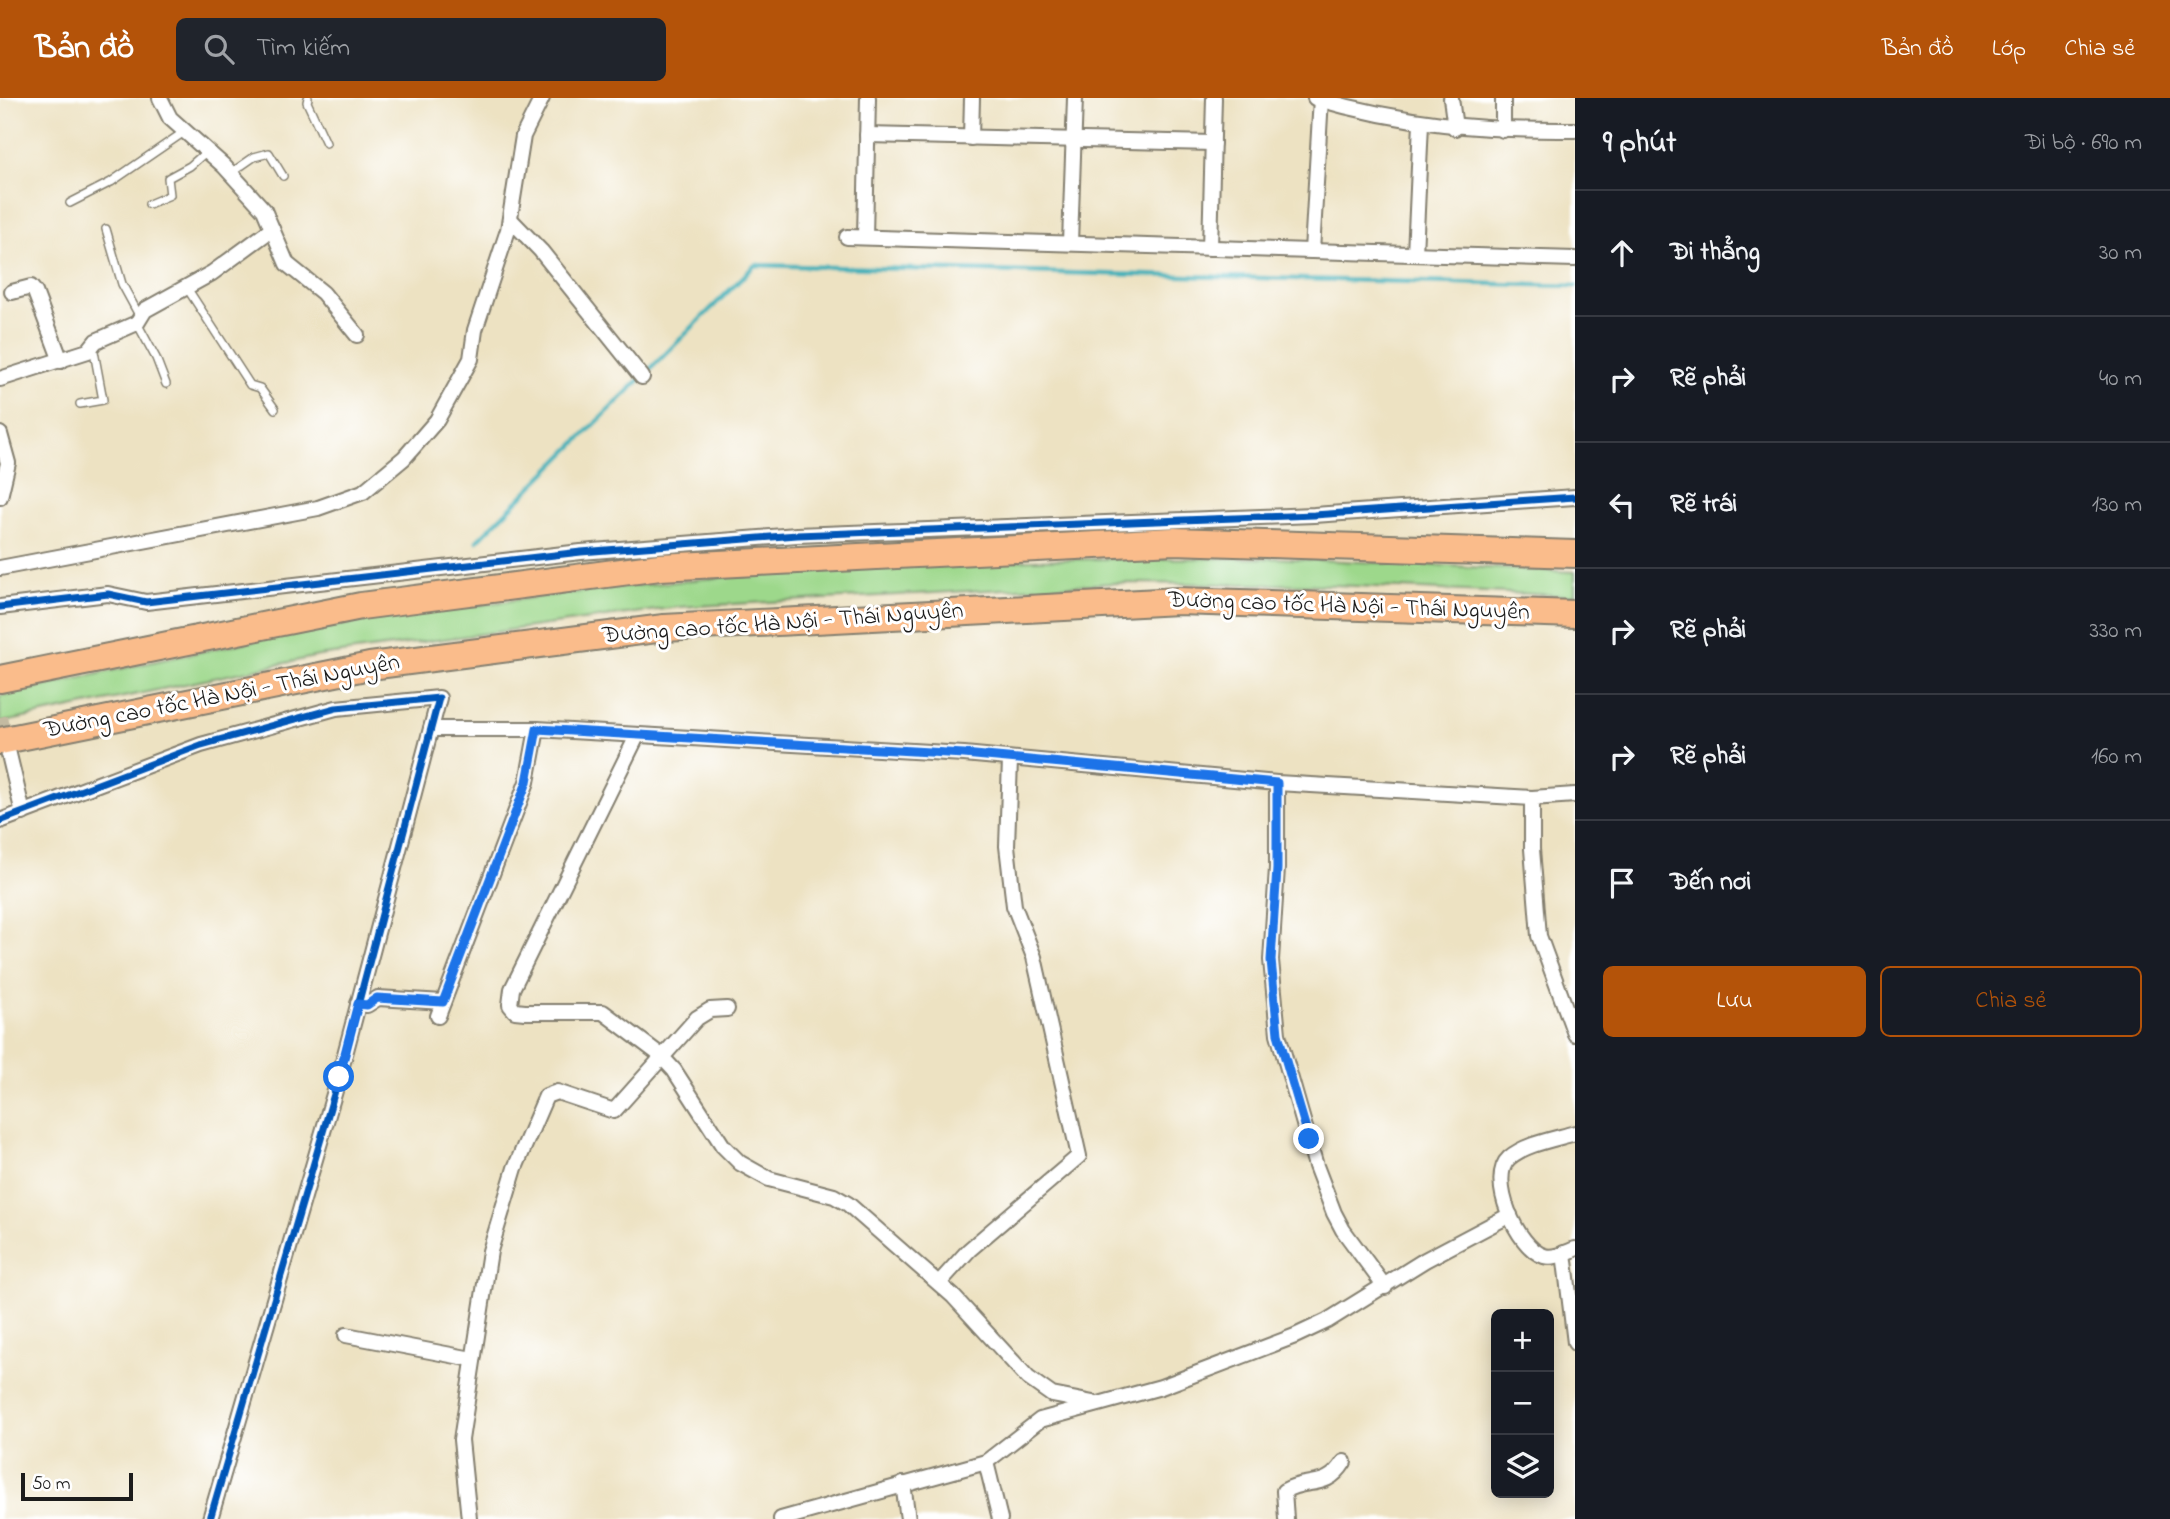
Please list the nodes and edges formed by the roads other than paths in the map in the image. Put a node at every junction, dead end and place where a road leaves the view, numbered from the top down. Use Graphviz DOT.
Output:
graph roads {
  1 [pos="160,98"];
  2 [pos="309,98"];
  3 [pos="542,98"];
  4 [pos="868,98"];
  5 [pos="972,98"];
  6 [pos="1075,98"];
  7 [pos="1214,98"];
  8 [pos="1451,98"];
  9 [pos="1503,98"];
  10 [pos="1319,99"];
  11 [pos="1421,122"];
  12 [pos="1455,128"];
  13 [pos="1503,130"];
  14 [pos="1575,130"];
  15 [pos="185,131"];
  16 [pos="867,135"];
  17 [pos="971,138"];
  18 [pos="1073,140"];
  19 [pos="327,143"];
  20 [pos="1213,143"];
  21 [pos="207,151"];
  22 [pos="231,174"];
  23 [pos="283,176"];
  24 [pos="69,203"];
  25 [pos="149,204"];
  26 [pos="510,219"];
  27 [pos="106,229"];
  28 [pos="272,229"];
  29 [pos="847,237"];
  30 [pos="865,237"];
  31 [pos="1070,243"];
  32 [pos="1210,248"];
  33 [pos="1312,251"];
  34 [pos="1415,254"];
  35 [pos="1575,259"];
  36 [pos="187,287"];
  37 [pos="12,292"];
  38 [pos="138,320"];
  39 [pos="357,335"];
  40 [pos="93,345"];
  41 [pos="61,361"];
  42 [pos="642,377"];
  43 [pos="0,379"];
  44 [pos="166,384"];
  45 [pos="80,404"];
  46 [pos="275,409"];
  47 [pos="0,435"];
  48 [pos="0,497"];
  49 [pos="1575,497"];
  50 [pos="1575,554"];
  51 [pos="0,568"];
  52 [pos="0,607"];
  53 [pos="1575,614"];
  54 [pos="0,679"];
  55 [pos="431,729"];
  56 [pos="537,729"];
  57 [pos="637,736"];
  58 [pos="3,742"];
  59 [pos="1010,760"];
  60 [pos="1277,783"];
  61 [pos="1575,795"];
  62 [pos="1532,798"];
  63 [pos="23,813"];
  64 [pos="0,821"];
  65 [pos="358,1004"];
  66 [pos="727,1009"];
  67 [pos="1575,1034"];
  68 [pos="662,1057"];
  69 [pos="1575,1133"];
  70 [pos="1510,1215"];
  71 [pos="1569,1251"];
  72 [pos="939,1283"];
  73 [pos="1385,1287"];
  74 [pos="346,1335"];
  75 [pos="1575,1343"];
  76 [pos="472,1359"];
  77 [pos="1093,1403"];
  78 [pos="986,1462"];
  79 [pos="1344,1462"];
  80 [pos="903,1485"];
  81 [pos="213,1518"];
  82 [pos="469,1519"];
  83 [pos="781,1519"];
  84 [pos="908,1519"];
  85 [pos="1000,1519"];
  86 [pos="1286,1519"];
  1 -- 15 [label="street"];
  2 -- 19 [label="lane"];
  3 -- 26 [label="street"];
  4 -- 16 [label="street"];
  5 -- 17 [label="street"];
  6 -- 18 [label="street"];
  7 -- 20 [label="street"];
  8 -- 12 [label="street"];
  9 -- 13 [label="street"];
  10 -- 11 [label="street"];
  10 -- 33 [label="street"];
  11 -- 12 [label="street"];
  11 -- 34 [label="street"];
  12 -- 13 [label="street"];
  13 -- 14 [label="street"];
  15 -- 21 [label="street"];
  15 -- 24 [label="lane"];
  16 -- 17 [label="street"];
  16 -- 30 [label="street"];
  17 -- 18 [label="street"];
  18 -- 20 [label="street"];
  18 -- 31 [label="street"];
  20 -- 32 [label="street"];
  21 -- 22 [label="street"];
  21 -- 25 [label="lane"];
  22 -- 23 [label="lane"];
  22 -- 28 [label="street"];
  26 -- 42 [label="street"];
  26 -- 51 [label="street"];
  27 -- 38 [label="lane"];
  28 -- 36 [label="street"];
  28 -- 39 [label="street"];
  29 -- 30 [label="street"];
  30 -- 31 [label="street"];
  31 -- 32 [label="street"];
  32 -- 33 [label="street"];
  33 -- 34 [label="street"];
  34 -- 35 [label="street"];
  36 -- 38 [label="street"];
  36 -- 46 [label="lane"];
  37 -- 41 [label="street"];
  38 -- 40 [label="street"];
  38 -- 44 [label="lane"];
  40 -- 41 [label="street"];
  40 -- 45 [label="lane"];
  41 -- 43 [label="street"];
  47 -- 48 [label="street"];
  49 -- 52 [label="street"];
  50 -- 54 [label="highway"];
  53 -- 58 [label="highway, Đường cao tốc Hà Nội - Thái Nguyên"];
  55 -- 56 [label="street"];
  55 -- 63 [label="street"];
  55 -- 65 [label="street"];
  56 -- 57 [label="street"];
  56 -- 65 [label="street"];
  57 -- 59 [label="street"];
  57 -- 68 [label="street"];
  58 -- 63 [label="street"];
  59 -- 60 [label="street"];
  59 -- 72 [label="street"];
  60 -- 62 [label="street"];
  60 -- 73 [label="street"];
  61 -- 62 [label="street"];
  62 -- 67 [label="street"];
  63 -- 64 [label="street"];
  65 -- 81 [label="street"];
  66 -- 68 [label="street"];
  68 -- 72 [label="street"];
  68 -- 76 [label="street"];
  69 -- 70 [label="street"];
  70 -- 71 [label="street"];
  70 -- 73 [label="street"];
  71 -- 75 [label="street"];
  72 -- 77 [label="street"];
  73 -- 77 [label="street"];
  74 -- 76 [label="street"];
  76 -- 82 [label="street"];
  77 -- 78 [label="street"];
  78 -- 80 [label="street"];
  78 -- 85 [label="street"];
  79 -- 86 [label="street"];
  80 -- 83 [label="street"];
  80 -- 84 [label="street"];
}
